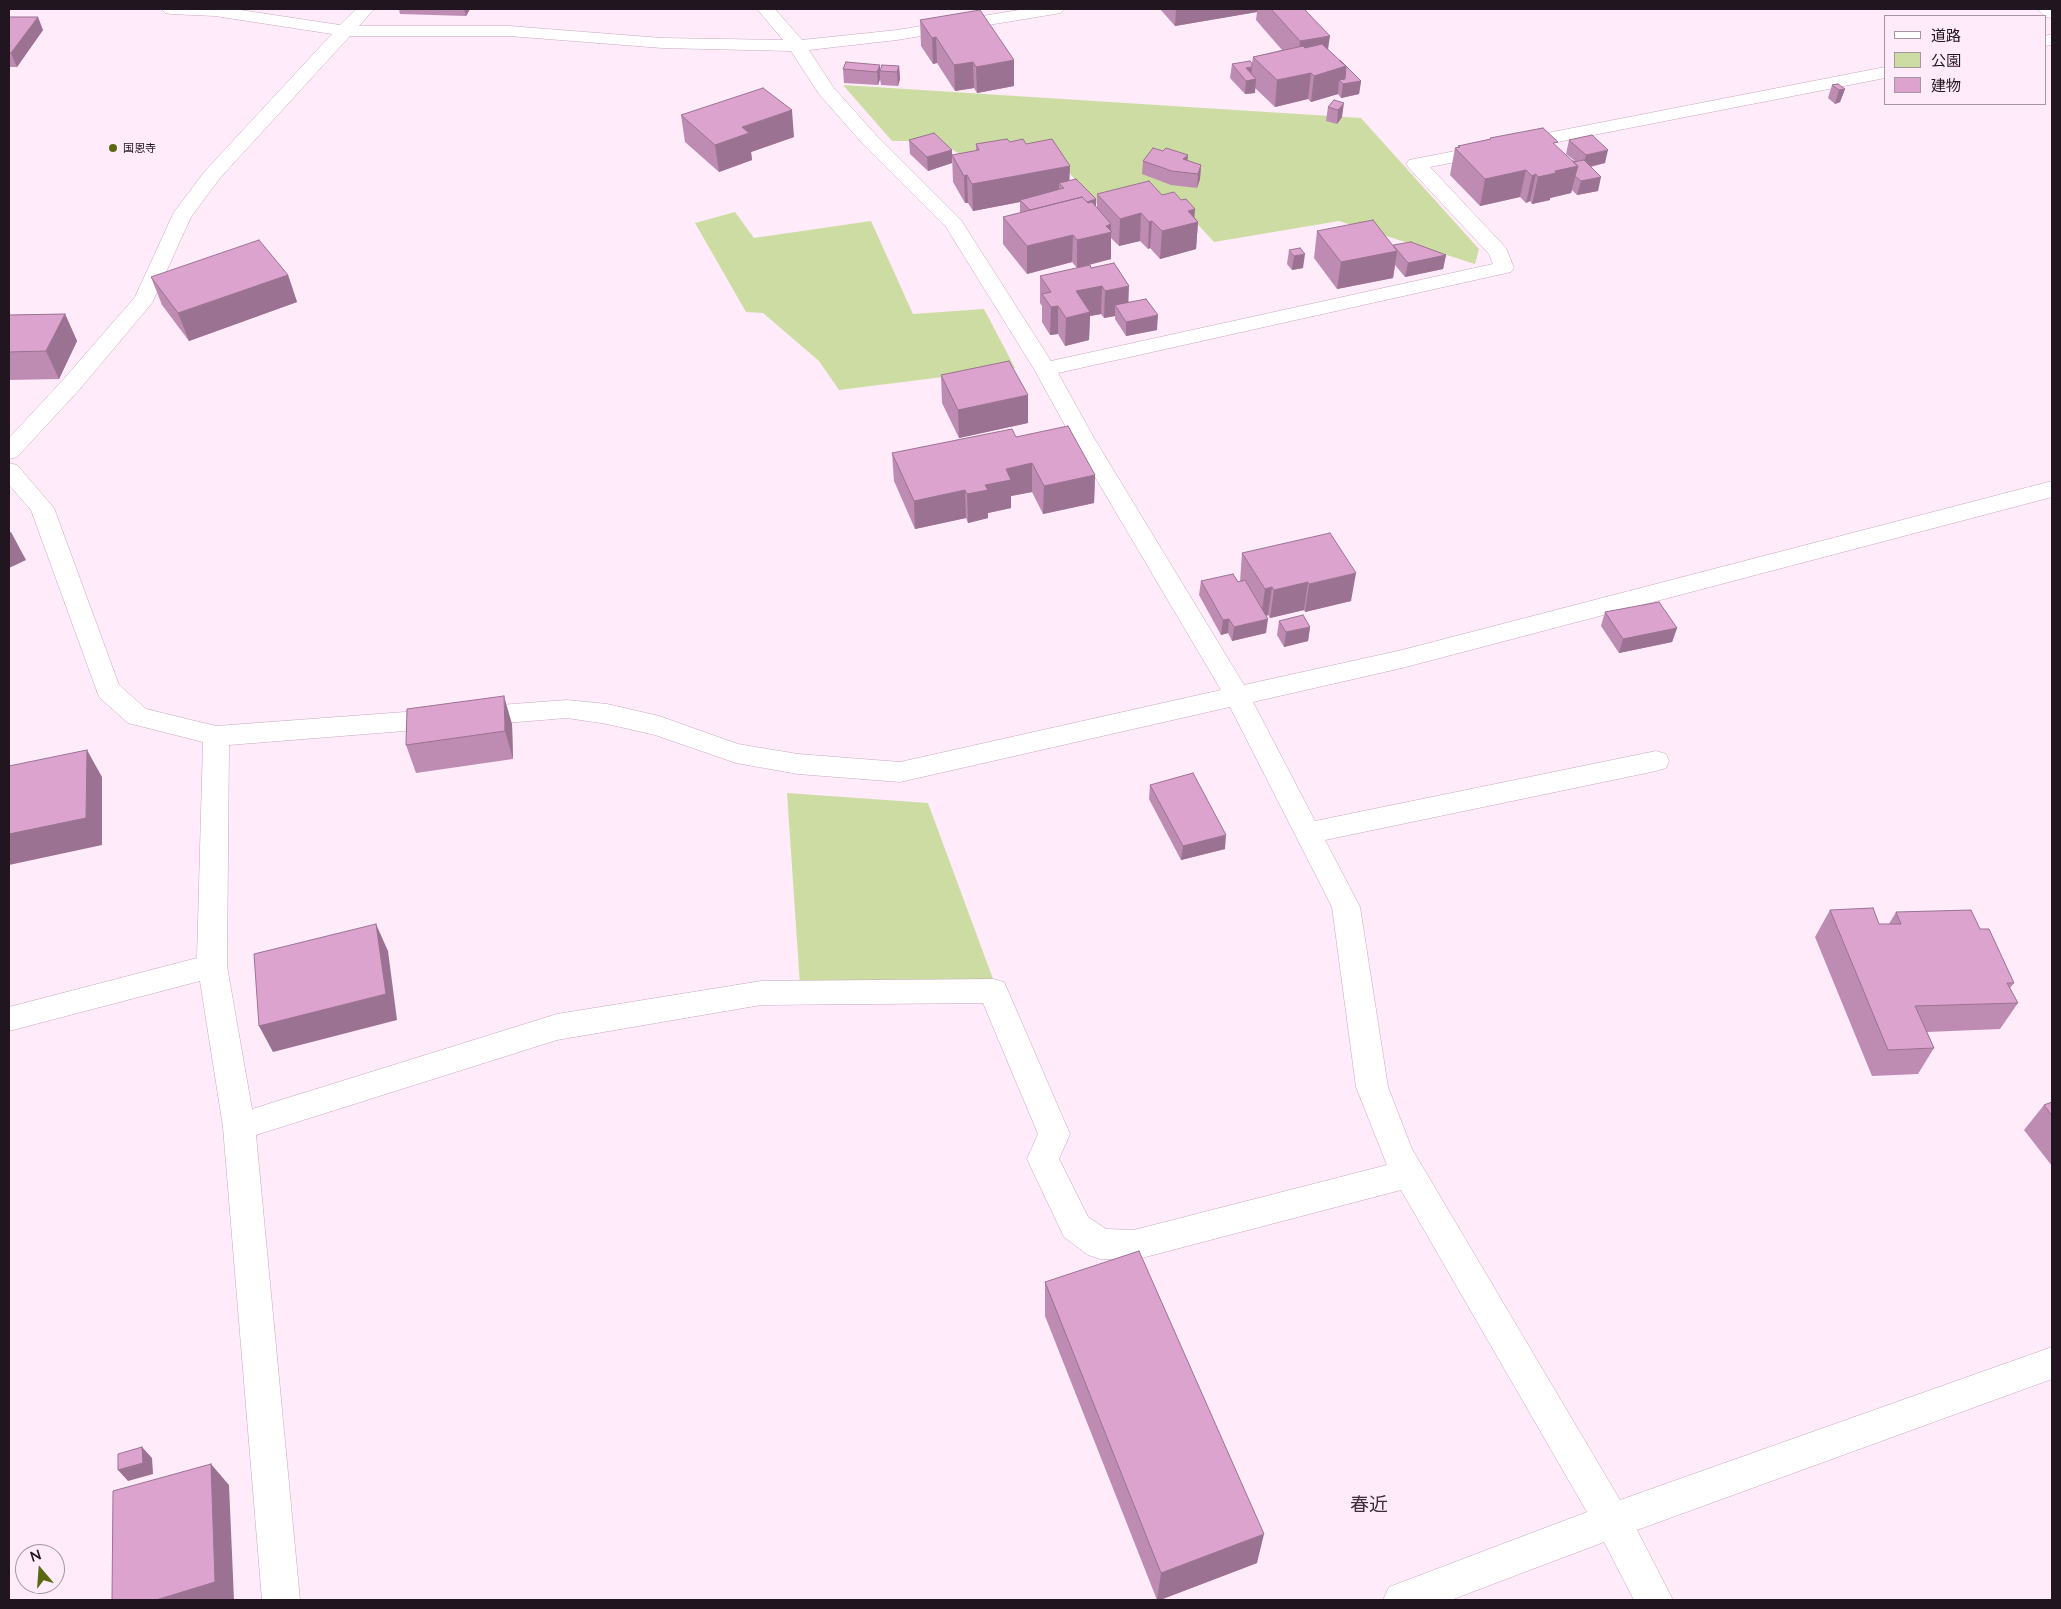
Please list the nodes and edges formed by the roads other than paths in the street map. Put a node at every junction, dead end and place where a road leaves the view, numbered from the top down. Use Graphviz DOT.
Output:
graph roads {
  1 [pos="171,9"];
  2 [pos="365,9"];
  3 [pos="766,9"];
  4 [pos="1055,9"];
  5 [pos="2046,9"];
  6 [pos="2052,13"];
  7 [pos="344,31"];
  8 [pos="797,46"];
  9 [pos="1884,72"];
  10 [pos="1045,369"];
  11 [pos="9,452"];
  12 [pos="9,470"];
  13 [pos="2052,489"];
  14 [pos="1237,696"];
  15 [pos="216,736"];
  16 [pos="1656,762"];
  17 [pos="1308,833"];
  18 [pos="212,966"];
  19 [pos="9,1019"];
  20 [pos="239,1127"];
  21 [pos="1409,1174"];
  22 [pos="2052,1363"];
  23 [pos="1612,1521"];
  24 [pos="280,1600"];
  25 [pos="1402,1600"];
  26 [pos="1654,1600"];
  1 -- 7 [label="street"];
  2 -- 7 [label="street"];
  3 -- 8 [label="street"];
  4 -- 8 [label="street"];
  5 -- 6 [label="street"];
  7 -- 8 [label="street"];
  7 -- 11 [label="street"];
  8 -- 10 [label="street"];
  9 -- 10 [label="street"];
  10 -- 14 [label="street"];
  12 -- 15 [label="street"];
  13 -- 14 [label="street"];
  14 -- 15 [label="street"];
  14 -- 17 [label="street"];
  15 -- 18 [label="street"];
  16 -- 17 [label="street"];
  17 -- 21 [label="street"];
  18 -- 19 [label="street"];
  18 -- 20 [label="street"];
  20 -- 21 [label="street"];
  20 -- 24 [label="street"];
  21 -- 23 [label="street"];
  22 -- 23 [label="street"];
  23 -- 25 [label="street"];
  23 -- 26 [label="street"];
}
